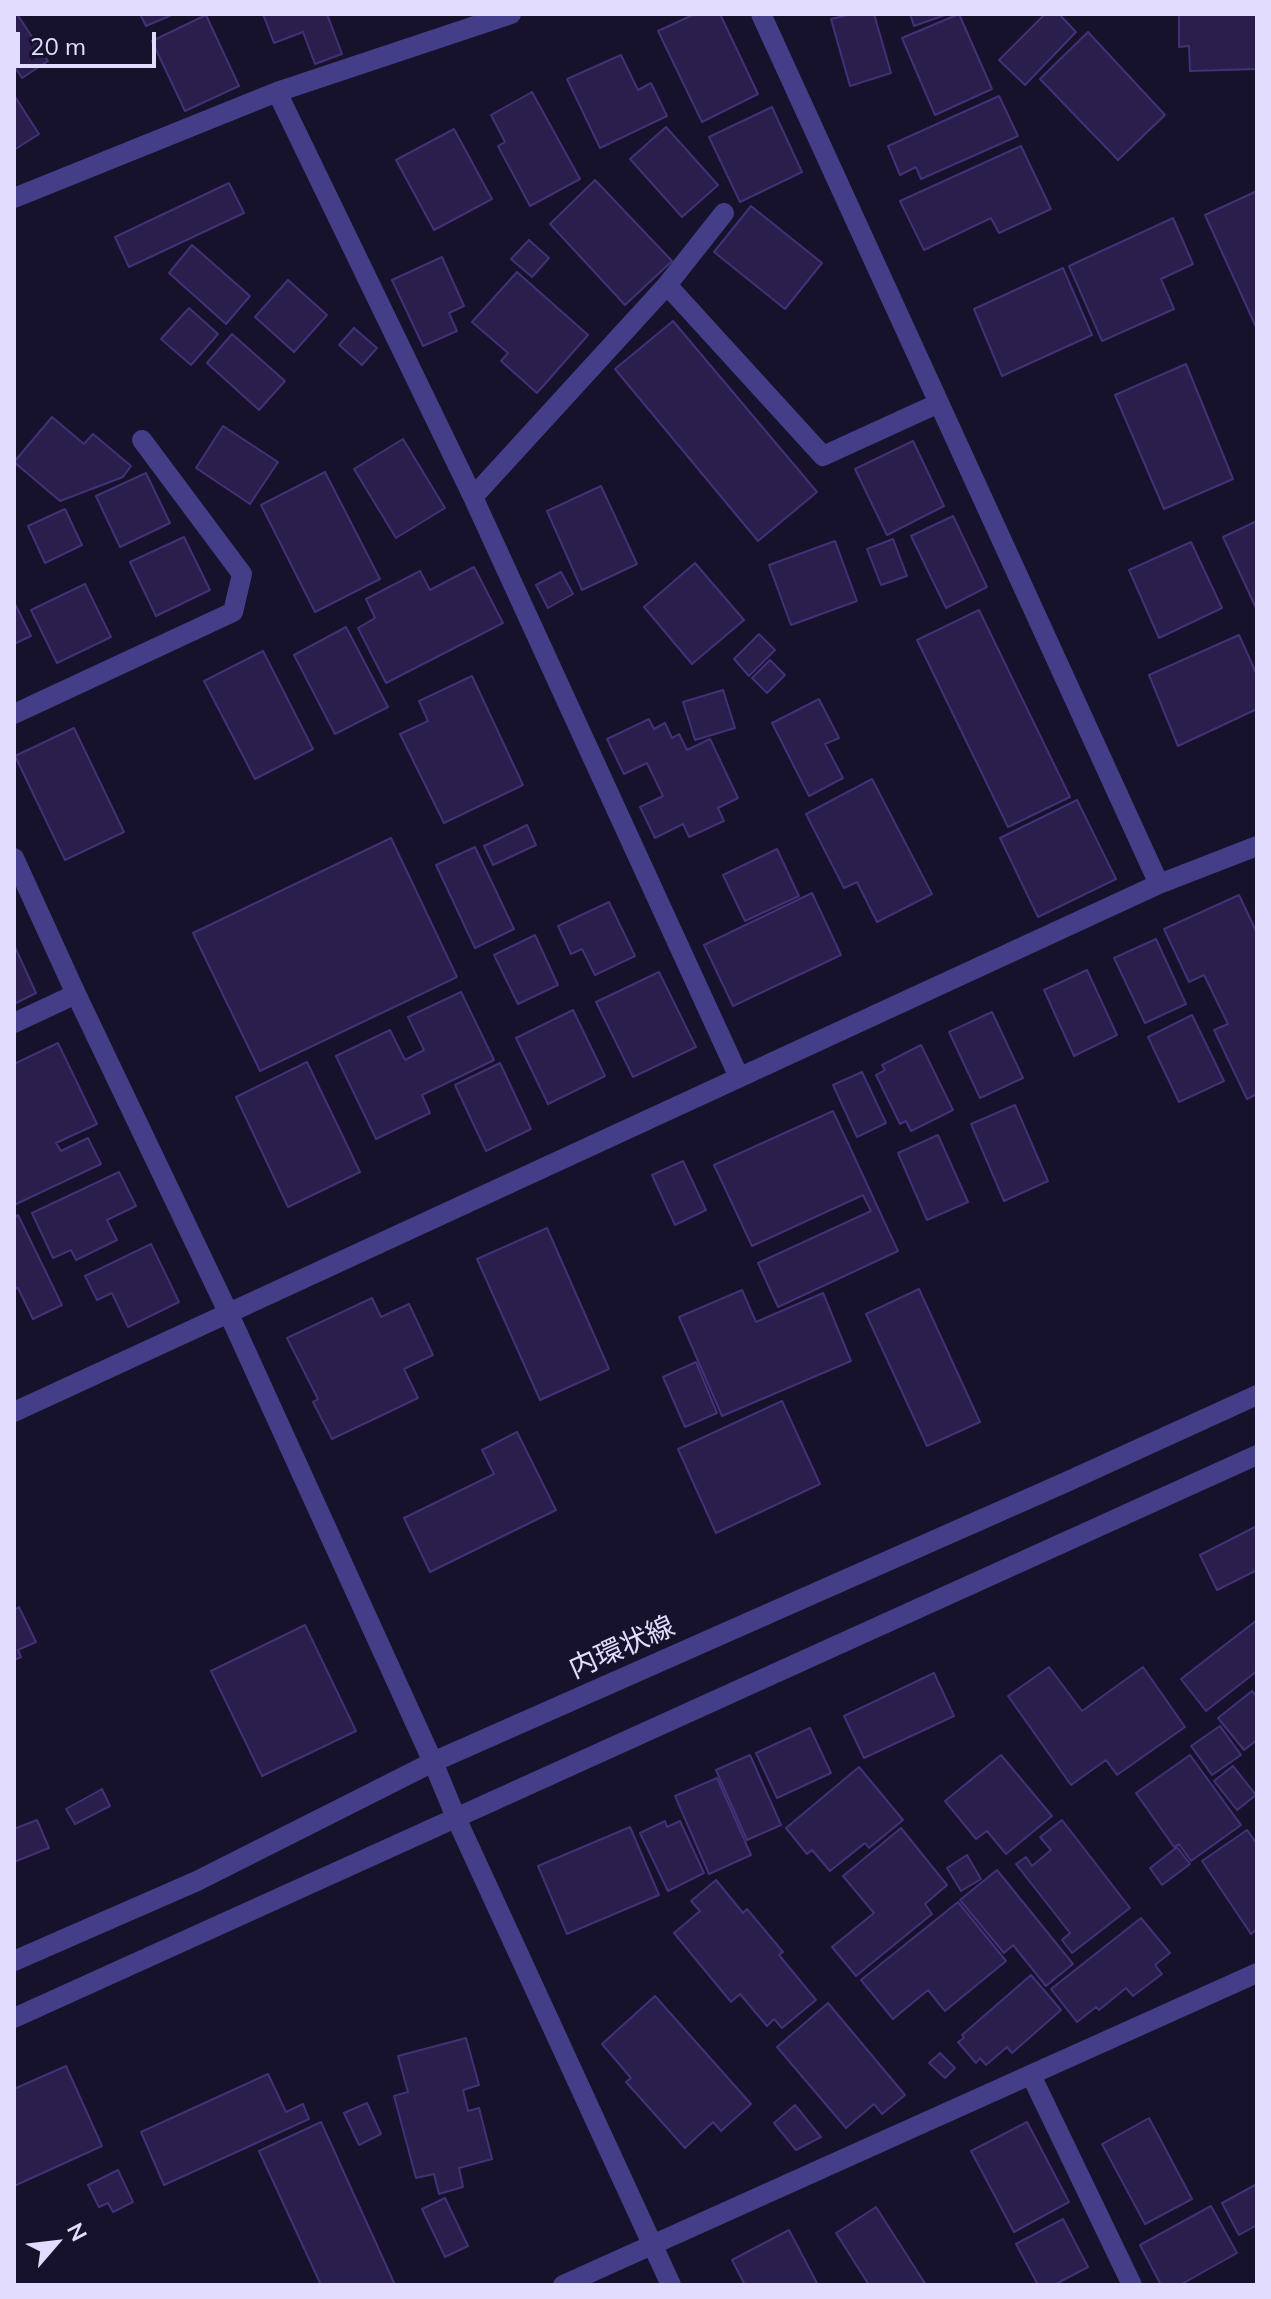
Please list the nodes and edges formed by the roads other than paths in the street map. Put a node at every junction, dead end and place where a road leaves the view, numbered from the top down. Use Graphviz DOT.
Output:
graph roads {
  1 [pos="511,14"];
  2 [pos="761,14"];
  3 [pos="277,92"];
  4 [pos="14,198"];
  5 [pos="724,213"];
  6 [pos="667,285"];
  7 [pos="939,403"];
  8 [pos="142,440"];
  9 [pos="473,497"];
  10 [pos="14,714"];
  11 [pos="1257,846"];
  12 [pos="14,858"];
  13 [pos="1159,884"];
  14 [pos="76,994"];
  15 [pos="14,1023"];
  16 [pos="739,1077"];
  17 [pos="228,1312"];
  18 [pos="1257,1395"];
  19 [pos="14,1412"];
  20 [pos="1257,1455"];
  21 [pos="433,1762"];
  22 [pos="457,1820"];
  23 [pos="14,1961"];
  24 [pos="1257,1973"];
  25 [pos="14,2018"];
  26 [pos="1031,2075"];
  27 [pos="653,2244"];
  28 [pos="563,2285"];
  29 [pos="671,2285"];
  30 [pos="1132,2285"];
  1 -- 3 [label="street"];
  2 -- 7 [label="street"];
  3 -- 4 [label="street"];
  3 -- 9 [label="street"];
  5 -- 6 [label="street"];
  6 -- 7 [label="street"];
  6 -- 9 [label="street"];
  7 -- 13 [label="street"];
  8 -- 10 [label="street"];
  9 -- 16 [label="street"];
  11 -- 13 [label="street"];
  12 -- 14 [label="street"];
  13 -- 16 [label="street"];
  14 -- 15 [label="street"];
  14 -- 17 [label="street"];
  16 -- 17 [label="street"];
  17 -- 19 [label="street"];
  17 -- 21 [label="street"];
  18 -- 21 [label="street, 内環状線"];
  20 -- 22 [label="street"];
  21 -- 22 [label="street"];
  21 -- 23 [label="street, 内環状線"];
  22 -- 25 [label="street"];
  22 -- 27 [label="street"];
  24 -- 26 [label="street"];
  26 -- 27 [label="street"];
  26 -- 30 [label="street"];
  27 -- 28 [label="street"];
  27 -- 29 [label="street"];
}
